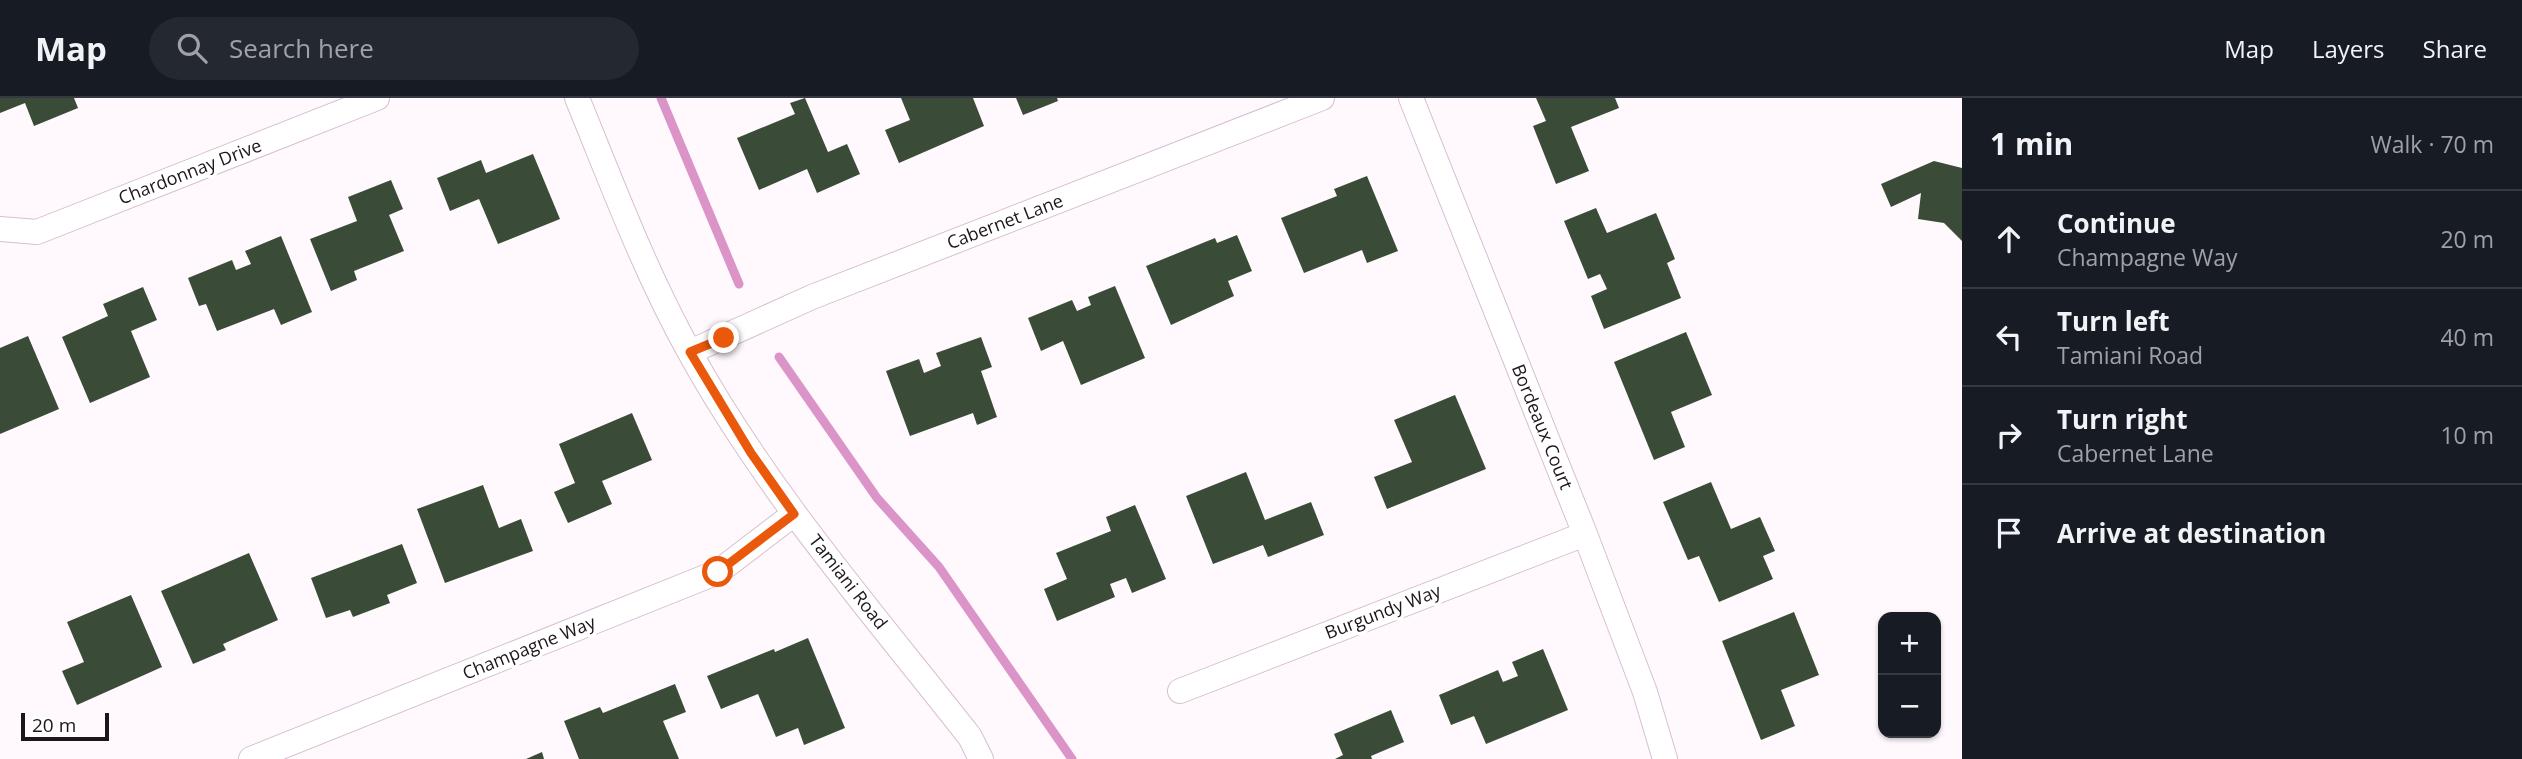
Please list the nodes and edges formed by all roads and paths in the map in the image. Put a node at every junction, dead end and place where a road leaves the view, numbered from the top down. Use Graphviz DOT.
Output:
graph roads {
  1 [pos="377,98"];
  2 [pos="577,98"];
  3 [pos="1322,98"];
  4 [pos="1411,98"];
  5 [pos="0,229"];
  6 [pos="690,352"];
  7 [pos="794,514"];
  8 [pos="1585,534"];
  9 [pos="1180,691"];
  10 [pos="251,759"];
  11 [pos="981,759"];
  12 [pos="1665,759"];
  1 -- 5 [label="street, Chardonnay Drive"];
  2 -- 6 [label="street, Tamiani Road"];
  3 -- 6 [label="street, Cabernet Lane"];
  4 -- 8 [label="street, Bordeaux Court"];
  6 -- 7 [label="street, Tamiani Road"];
  7 -- 10 [label="street, Champagne Way"];
  7 -- 11 [label="street, Tamiani Road"];
  8 -- 9 [label="street, Burgundy Way"];
  8 -- 12 [label="street, Bordeaux Court"];
}
